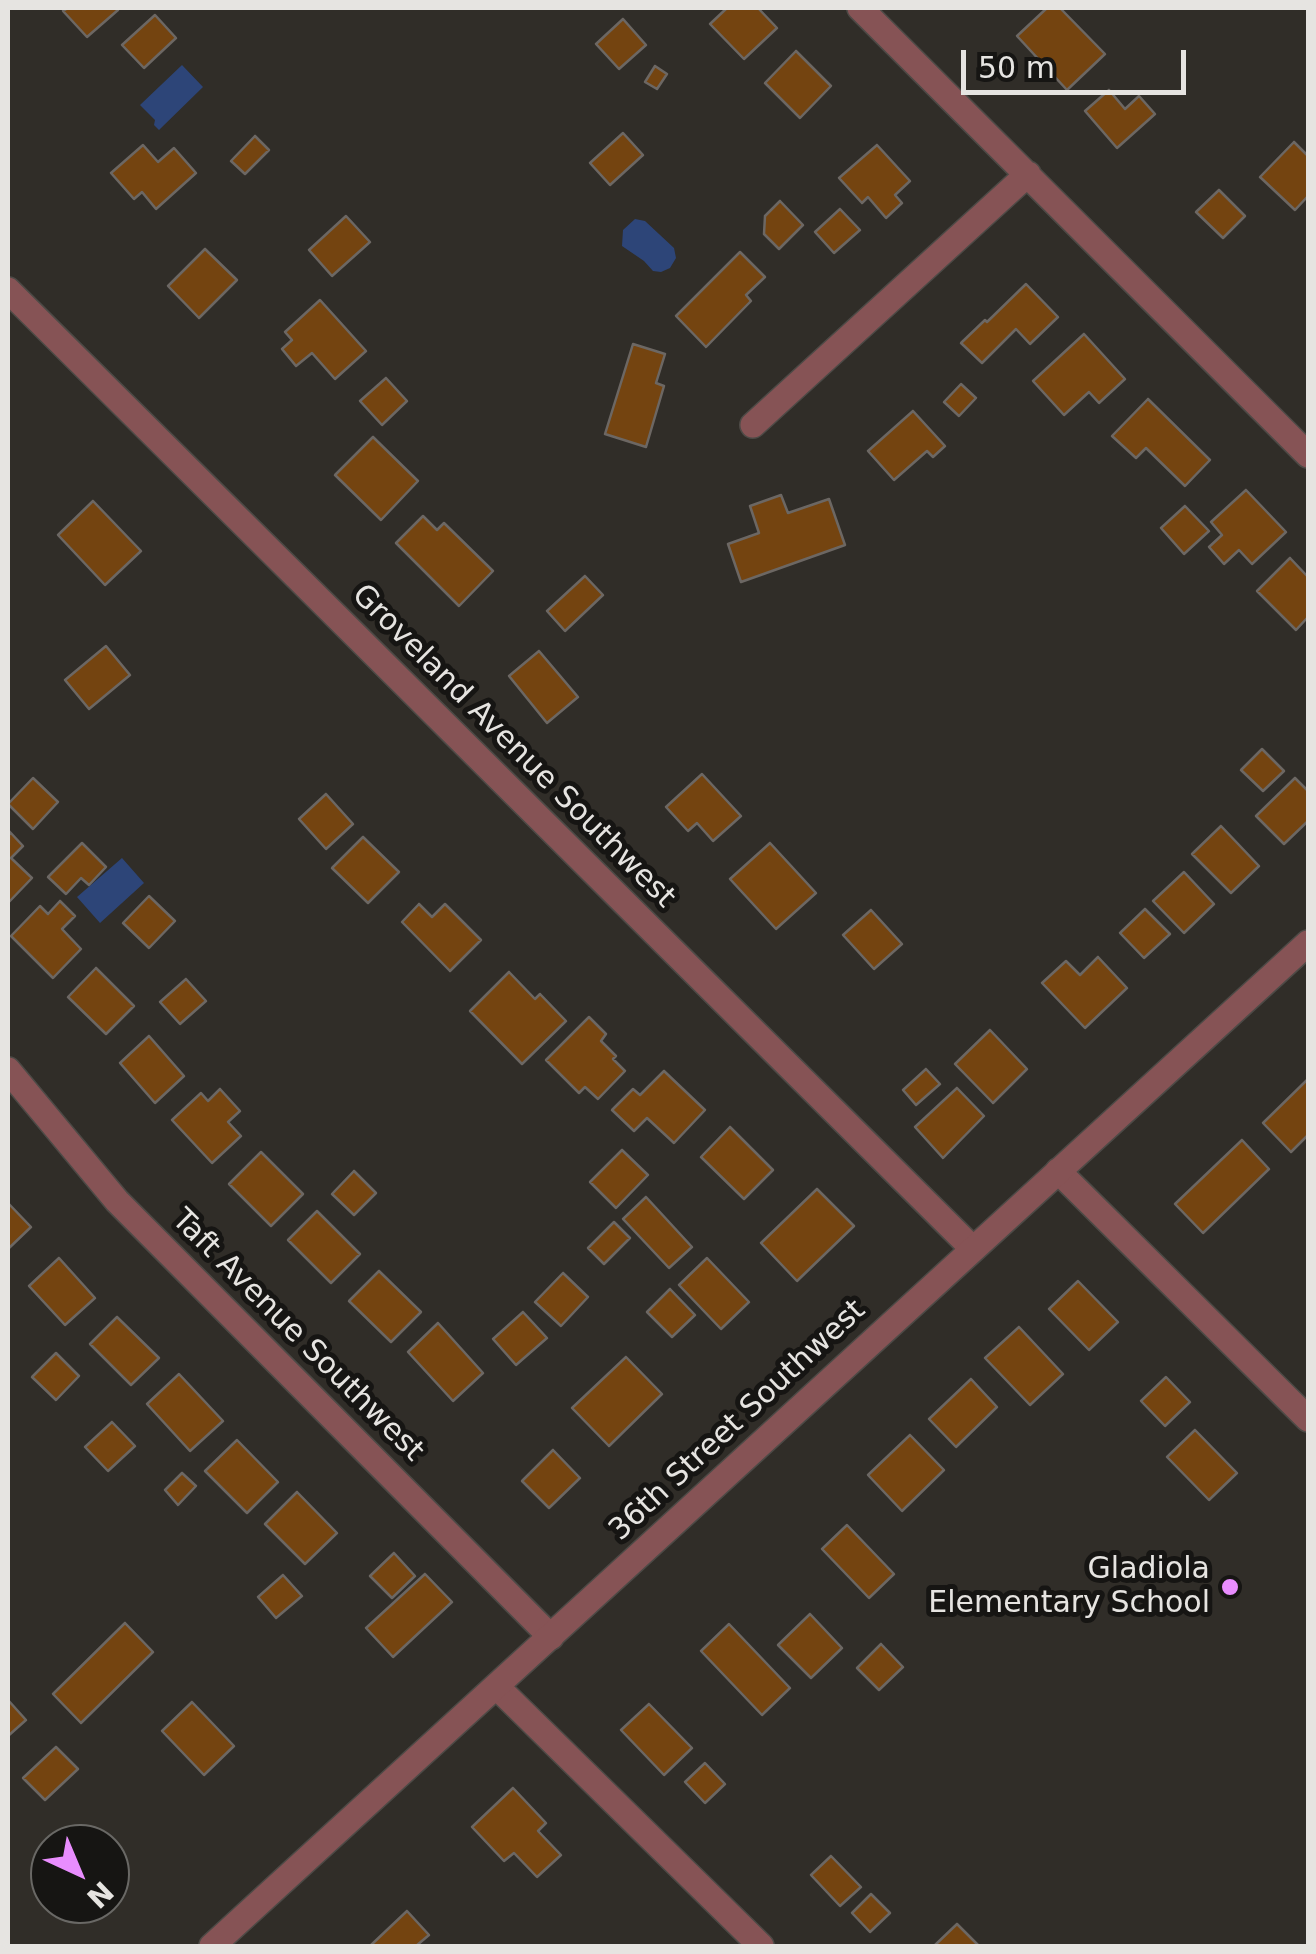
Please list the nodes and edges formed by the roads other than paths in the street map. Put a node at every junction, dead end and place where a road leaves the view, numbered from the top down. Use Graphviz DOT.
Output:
graph roads {
  1 [pos="860,8"];
  2 [pos="1028,174"];
  3 [pos="8,290"];
  4 [pos="754,425"];
  5 [pos="1308,455"];
  6 [pos="1308,943"];
  7 [pos="8,1070"];
  8 [pos="1058,1171"];
  9 [pos="973,1249"];
  10 [pos="1308,1419"];
  11 [pos="551,1637"];
  12 [pos="497,1686"];
  13 [pos="212,1946"];
  14 [pos="761,1946"];
  1 -- 2 [label="street"];
  2 -- 4 [label="street"];
  2 -- 5 [label="street"];
  3 -- 9 [label="street, Groveland Avenue Southwest"];
  6 -- 8 [label="street, 36th Street Southwest"];
  7 -- 11 [label="street, Taft Avenue Southwest"];
  8 -- 9 [label="street, 36th Street Southwest"];
  8 -- 10 [label="street"];
  9 -- 11 [label="street, 36th Street Southwest"];
  11 -- 12 [label="street, 36th Street Southwest"];
  12 -- 13 [label="street, 36th Street Southwest"];
  12 -- 14 [label="street"];
}
